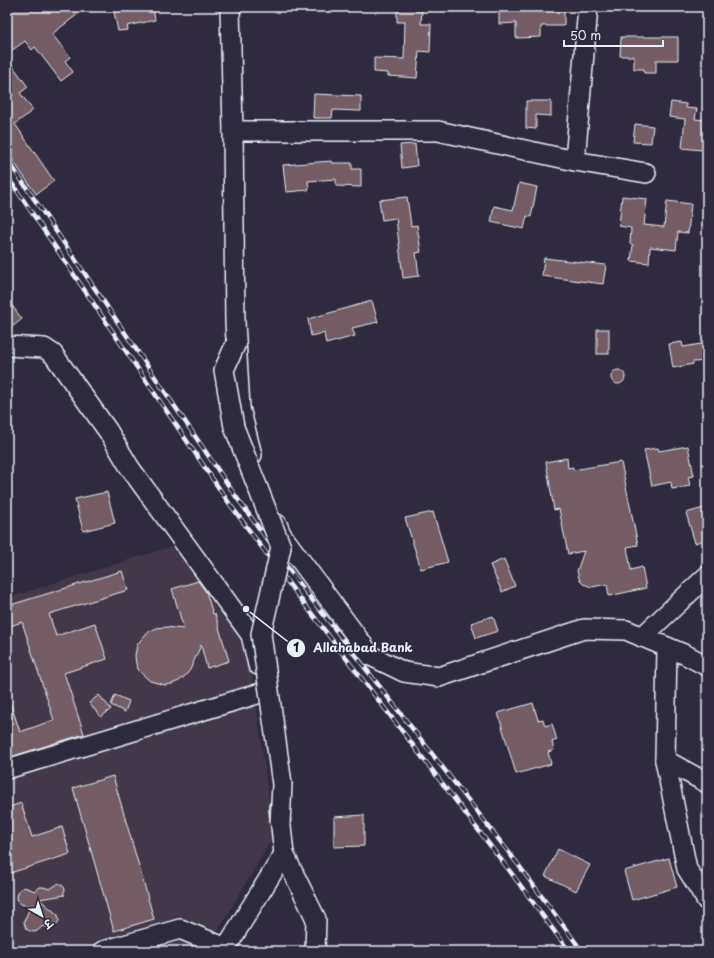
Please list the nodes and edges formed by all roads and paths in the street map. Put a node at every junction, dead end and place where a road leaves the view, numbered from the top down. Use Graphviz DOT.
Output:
graph roads {
  1 [pos="230,7"];
  2 [pos="588,7"];
  3 [pos="233,131"];
  4 [pos="575,161"];
  5 [pos="646,173"];
  6 [pos="236,342"];
  7 [pos="7,346"];
  8 [pos="707,576"];
  9 [pos="642,637"];
  10 [pos="667,647"];
  11 [pos="707,666"];
  12 [pos="264,692"];
  13 [pos="665,760"];
  14 [pos="7,769"];
  15 [pos="707,783"];
  16 [pos="280,824"];
  17 [pos="284,854"];
  18 [pos="707,901"];
  19 [pos="225,949"];
  20 [pos="103,951"];
  21 [pos="315,951"];
  1 -- 3 [label="street"];
  2 -- 4 [label="street"];
  3 -- 4 [label="street"];
  3 -- 6 [label="street"];
  4 -- 5 [label="street"];
  6 -- 9 [label="street"];
  6 -- 16 [label="street, bridge"];
  7 -- 12 [label="street"];
  8 -- 9 [label="street"];
  9 -- 10 [label="street"];
  10 -- 11 [label="street"];
  10 -- 13 [label="street"];
  12 -- 14 [label="street"];
  12 -- 16 [label="street"];
  13 -- 15 [label="street"];
  13 -- 18 [label="street"];
  16 -- 17 [label="street"];
  17 -- 19 [label="street"];
  17 -- 21 [label="street"];
  19 -- 20 [label="street"];
}
